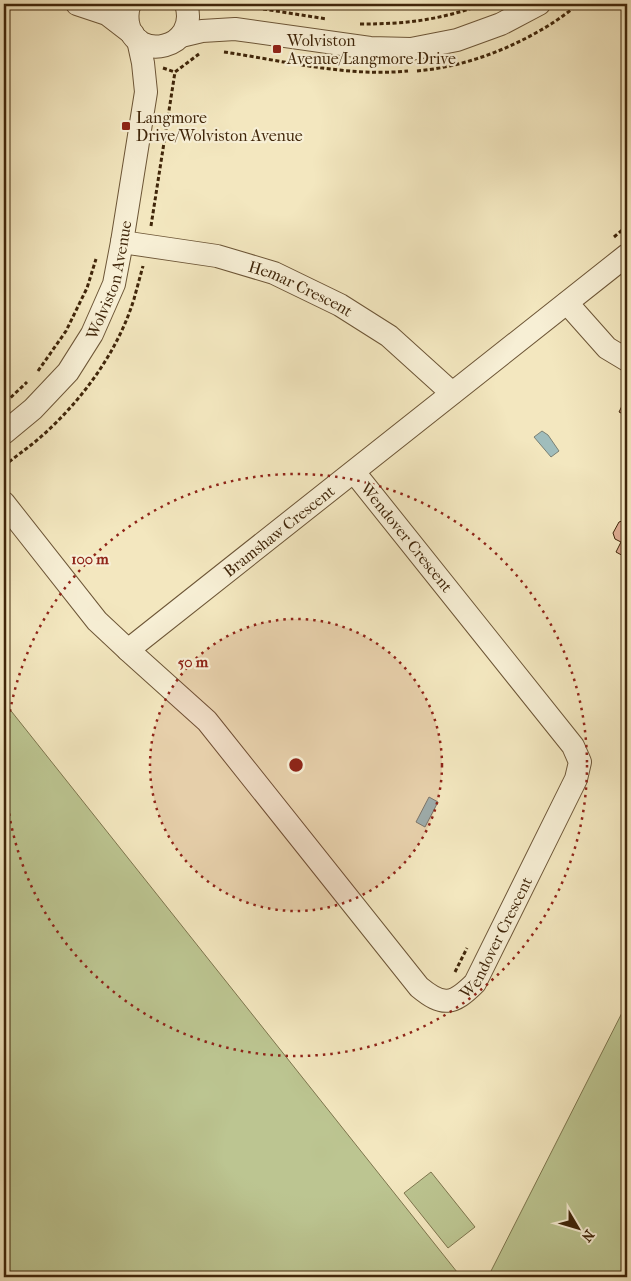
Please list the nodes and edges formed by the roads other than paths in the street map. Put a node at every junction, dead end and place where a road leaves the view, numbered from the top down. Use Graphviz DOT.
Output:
graph roads {
  1 [pos="83,4"];
  2 [pos="130,4"];
  3 [pos="186,4"];
  4 [pos="191,4"];
  5 [pos="539,4"];
  6 [pos="235,29"];
  7 [pos="136,37"];
  8 [pos="178,39"];
  9 [pos="146,92"];
  10 [pos="122,242"];
  11 [pos="627,255"];
  12 [pos="567,303"];
  13 [pos="627,360"];
  14 [pos="452,393"];
  15 [pos="4,433"];
  16 [pos="354,472"];
  17 [pos="4,502"];
  18 [pos="128,650"];
  1 -- 7 [label="street"];
  2 -- 7 [label="street, Wolviston Avenue"];
  3 -- 8 [label="street, Wolviston Avenue"];
  4 -- 6 [label="street"];
  5 -- 6 [label="street"];
  6 -- 8 [label="street"];
  7 -- 8 [label="street"];
  7 -- 9 [label="street, Wolviston Avenue"];
  8 -- 9 [label="street, Wolviston Avenue"];
  9 -- 10 [label="street, Wolviston Avenue"];
  10 -- 14 [label="street, Hemar Crescent"];
  10 -- 15 [label="street, Wolviston Avenue"];
  11 -- 12 [label="street, Bramshaw Crescent"];
  12 -- 13 [label="street"];
  12 -- 14 [label="street, Bramshaw Crescent"];
  14 -- 16 [label="street, Bramshaw Crescent"];
  16 -- 18 [label="street, Bramshaw Crescent"];
  16 -- 18 [label="street, Wendover Crescent"];
  17 -- 18 [label="street"];
}
